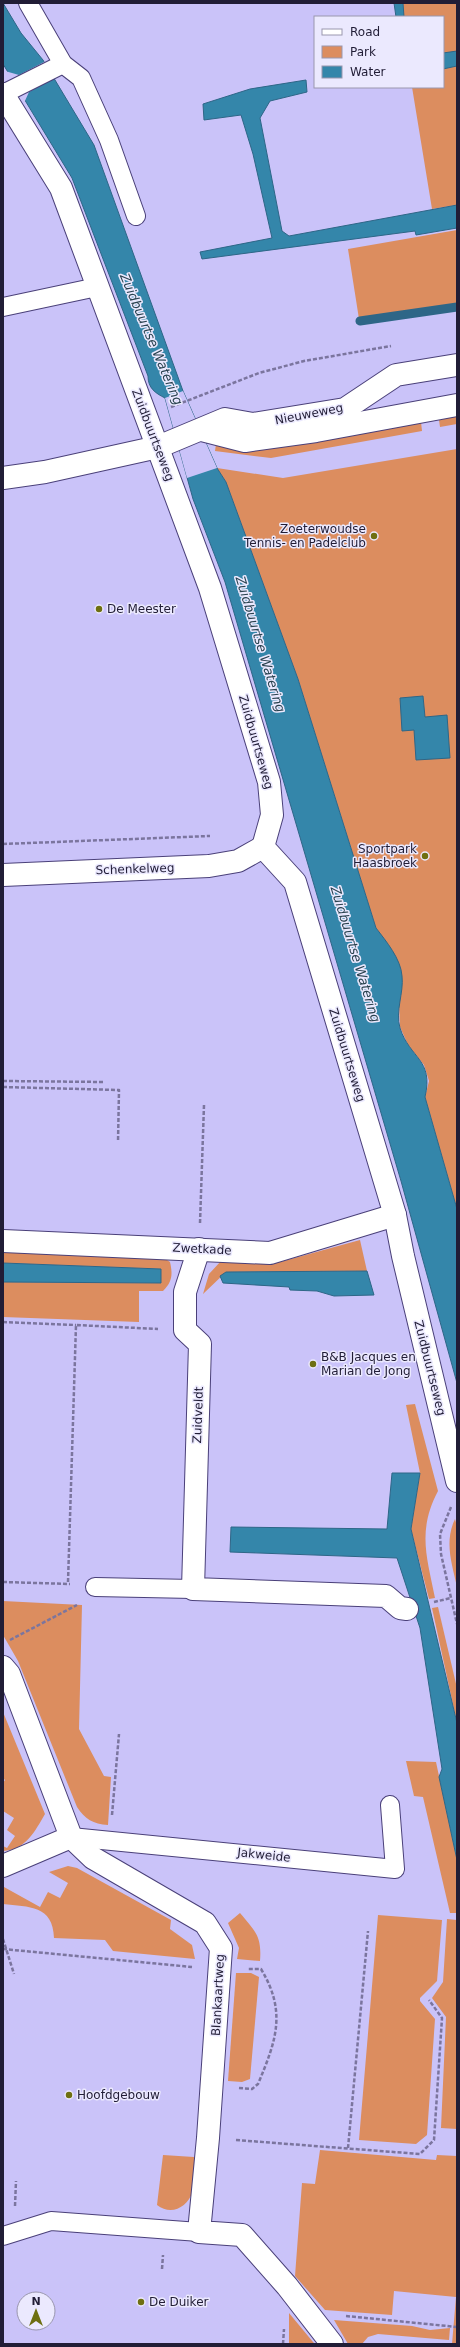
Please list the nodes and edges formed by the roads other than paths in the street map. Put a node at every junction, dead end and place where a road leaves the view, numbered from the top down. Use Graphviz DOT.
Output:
graph roads {
  1 [pos="28,3"];
  2 [pos="57,66"];
  3 [pos="7,92"];
  4 [pos="136,216"];
  5 [pos="98,287"];
  6 [pos="3,307"];
  7 [pos="457,365"];
  8 [pos="457,405"];
  9 [pos="202,430"];
  10 [pos="165,444"];
  11 [pos="3,478"];
  12 [pos="263,848"];
  13 [pos="3,875"];
  14 [pos="395,1215"];
  15 [pos="3,1241"];
  16 [pos="199,1249"];
  17 [pos="456,1478"];
  18 [pos="95,1587"];
  19 [pos="193,1589"];
  20 [pos="407,1609"];
  21 [pos="3,1667"];
  22 [pos="390,1805"];
  23 [pos="71,1837"];
  24 [pos="3,1866"];
  25 [pos="199,2232"];
  26 [pos="3,2236"];
  27 [pos="332,2344"];
  1 -- 2 [label="lane"];
  2 -- 3 [label="lane"];
  2 -- 4 [label="lane"];
  3 -- 5 [label="street, Zuidbuurtseweg"];
  5 -- 6 [label="lane"];
  5 -- 10 [label="street, Zuidbuurtseweg"];
  7 -- 9 [label="street, Nieuweweg"];
  8 -- 9 [label="street, Nieuweweg"];
  9 -- 10 [label="street, Nieuweweg"];
  10 -- 11 [label="street, Nieuweweg"];
  10 -- 12 [label="street, Zuidbuurtseweg"];
  12 -- 13 [label="street, Schenkelweg"];
  12 -- 14 [label="street, Zuidbuurtseweg"];
  14 -- 16 [label="street, Zwetkade"];
  14 -- 17 [label="street, Zuidbuurtseweg"];
  15 -- 16 [label="street, Zwetkade"];
  16 -- 19 [label="street, Zuidveldt"];
  18 -- 19 [label="lane"];
  19 -- 20 [label="street"];
  21 -- 23 [label="street, Blankaartweg"];
  22 -- 23 [label="lane, Jakweide"];
  23 -- 24 [label="street"];
  23 -- 25 [label="street, Blankaartweg"];
  25 -- 26 [label="lane"];
  25 -- 27 [label="street"];
}
